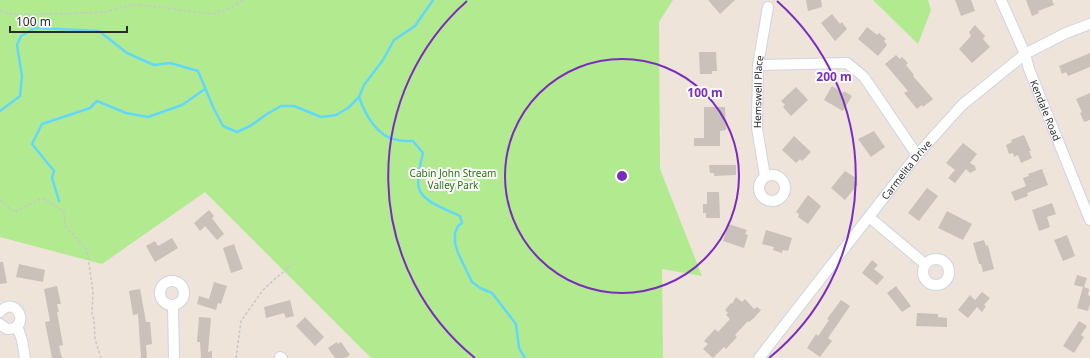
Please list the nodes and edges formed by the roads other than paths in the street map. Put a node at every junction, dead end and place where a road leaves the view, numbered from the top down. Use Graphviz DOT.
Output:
graph roads {
  1 [pos="1001,0"];
  2 [pos="768,7"];
  3 [pos="1090,24"];
  4 [pos="1024,54"];
  5 [pos="758,65"];
  6 [pos="917,155"];
  7 [pos="765,176"];
  8 [pos="869,216"];
  9 [pos="1090,220"];
  10 [pos="925,264"];
  11 [pos="173,306"];
  12 [pos="0,312"];
  13 [pos="0,324"];
  14 [pos="17,326"];
  15 [pos="25,358"];
  16 [pos="174,358"];
  17 [pos="759,358"];
  1 -- 4 [label="street, Kendale Road"];
  2 -- 5 [label="street, Hemswell Place"];
  3 -- 4 [label="street, Carmelita Drive"];
  4 -- 6 [label="street, Carmelita Drive"];
  4 -- 9 [label="street, Kendale Road"];
  5 -- 6 [label="street"];
  5 -- 7 [label="street, Hemswell Place"];
  6 -- 8 [label="street, Carmelita Drive"];
  8 -- 10 [label="street"];
  8 -- 17 [label="street, Carmelita Drive"];
  11 -- 16 [label="street"];
  12 -- 14 [label="street"];
  13 -- 14 [label="street"];
  14 -- 15 [label="street"];
}
